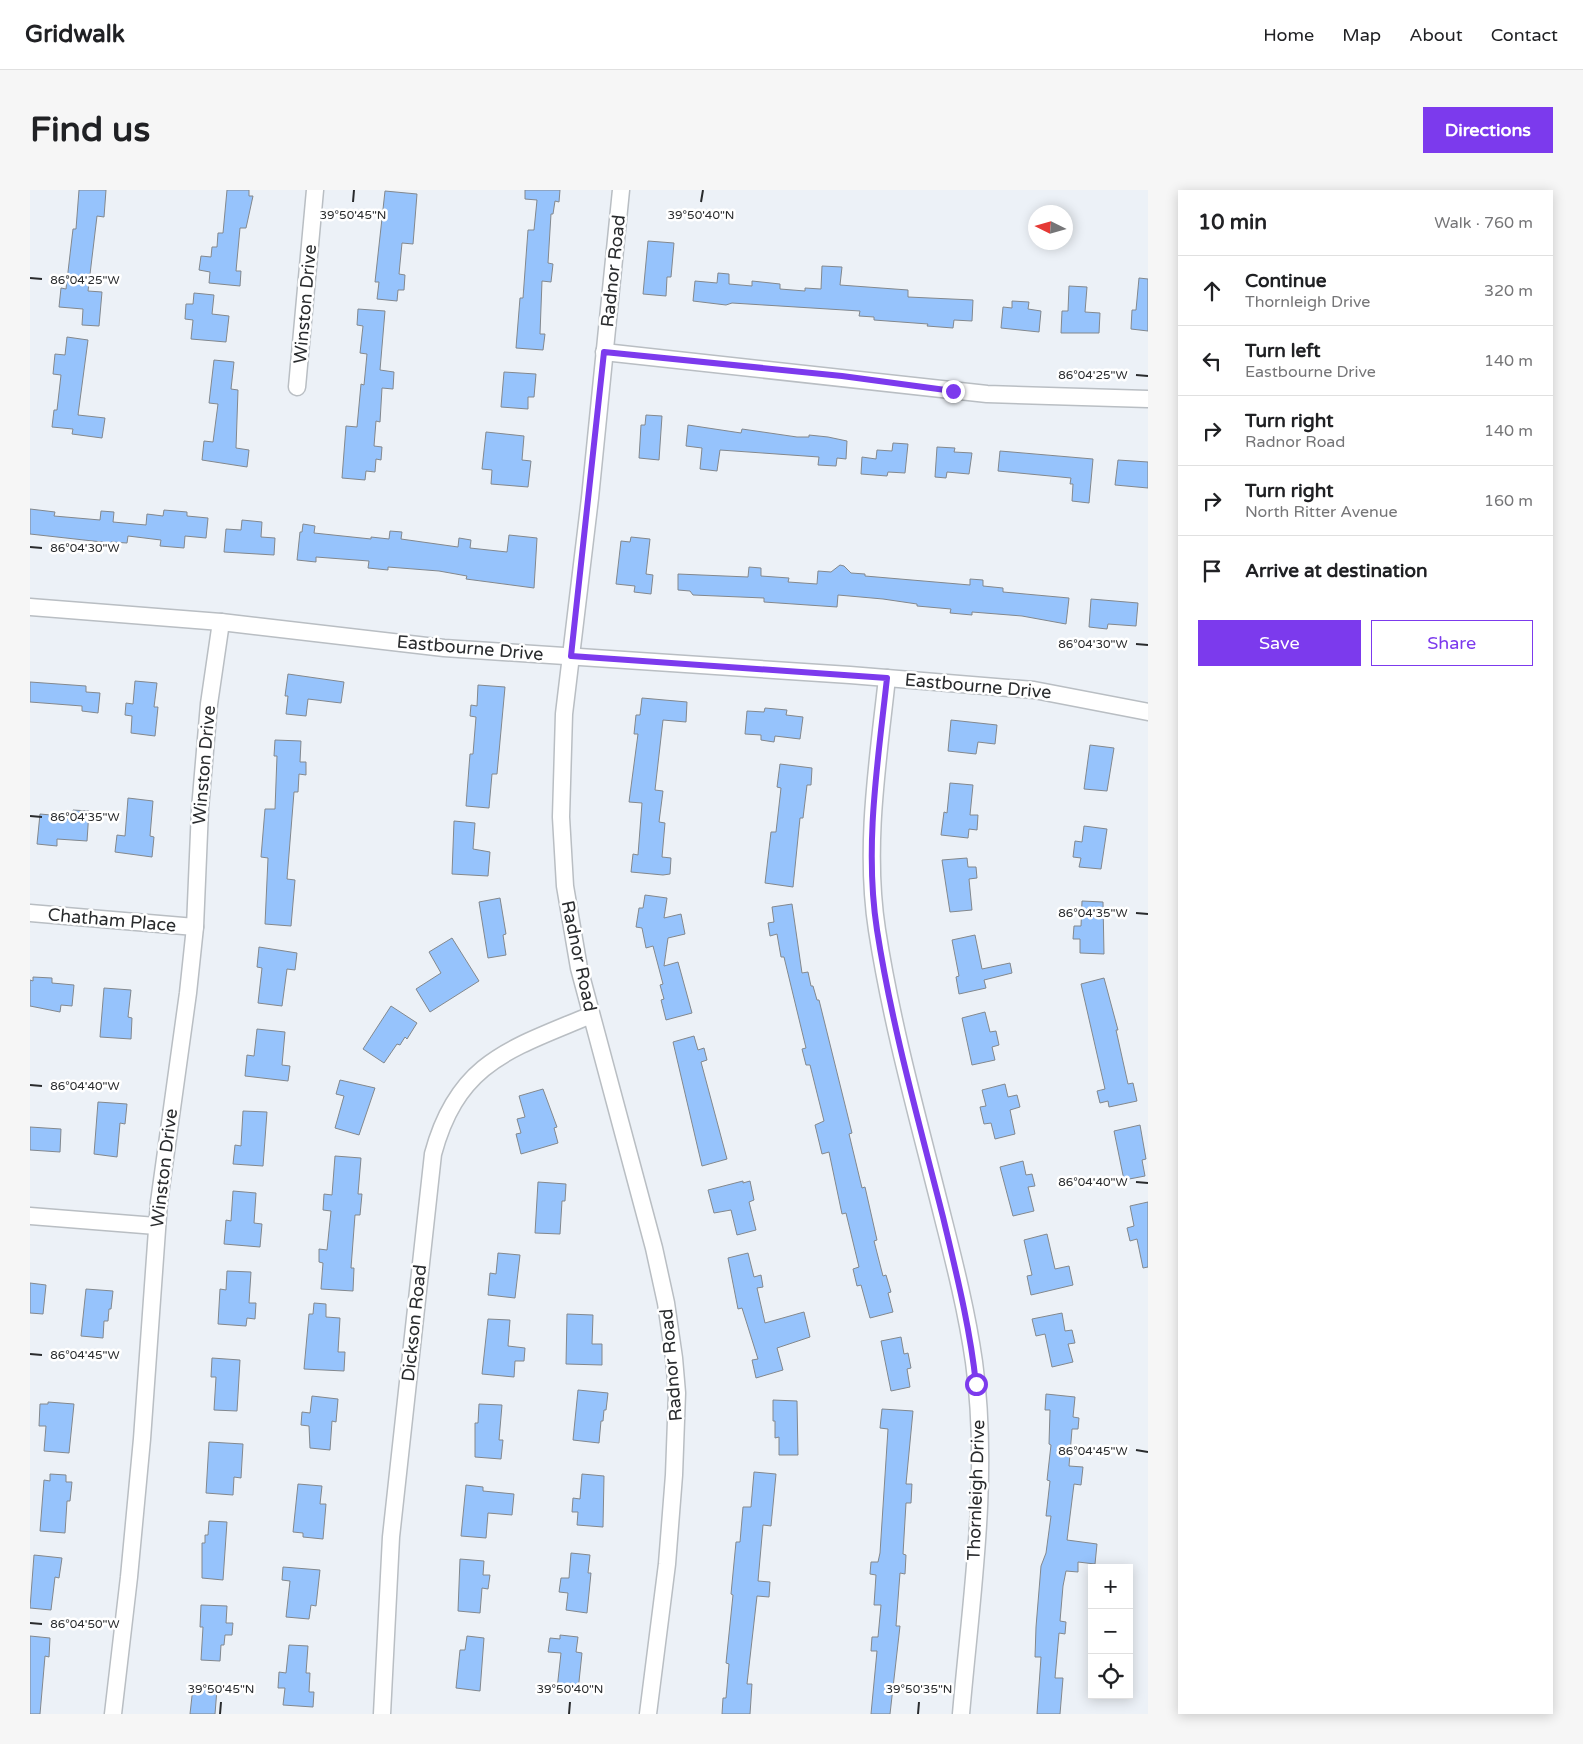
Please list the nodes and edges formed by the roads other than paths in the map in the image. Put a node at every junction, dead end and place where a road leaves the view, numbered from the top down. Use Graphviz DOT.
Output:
graph roads {
  1 [pos="315,190"];
  2 [pos="621,190"];
  3 [pos="604,352"];
  4 [pos="297,387"];
  5 [pos="1148,399"];
  6 [pos="30,607"];
  7 [pos="221,622"];
  8 [pos="571,656"];
  9 [pos="887,678"];
  10 [pos="1148,712"];
  11 [pos="30,913"];
  12 [pos="195,927"];
  13 [pos="591,1015"];
  14 [pos="30,1216"];
  15 [pos="156,1226"];
  16 [pos="113,1714"];
  17 [pos="382,1714"];
  18 [pos="648,1714"];
  19 [pos="961,1714"];
  1 -- 4 [label="street, Winston Drive"];
  2 -- 3 [label="street, Radnor Road"];
  3 -- 5 [label="street"];
  3 -- 8 [label="street, Radnor Road"];
  6 -- 7 [label="street, Eastbourne Drive"];
  7 -- 8 [label="street, Eastbourne Drive"];
  7 -- 12 [label="street, Winston Drive"];
  8 -- 9 [label="street, Eastbourne Drive"];
  8 -- 13 [label="street, Radnor Road"];
  9 -- 10 [label="street, Eastbourne Drive"];
  9 -- 19 [label="street, Thornleigh Drive"];
  11 -- 12 [label="street, Chatham Place"];
  12 -- 15 [label="street, Winston Drive"];
  13 -- 17 [label="street, Dickson Road"];
  13 -- 18 [label="street, Radnor Road"];
  14 -- 15 [label="street"];
  15 -- 16 [label="street, Winston Drive"];
}
